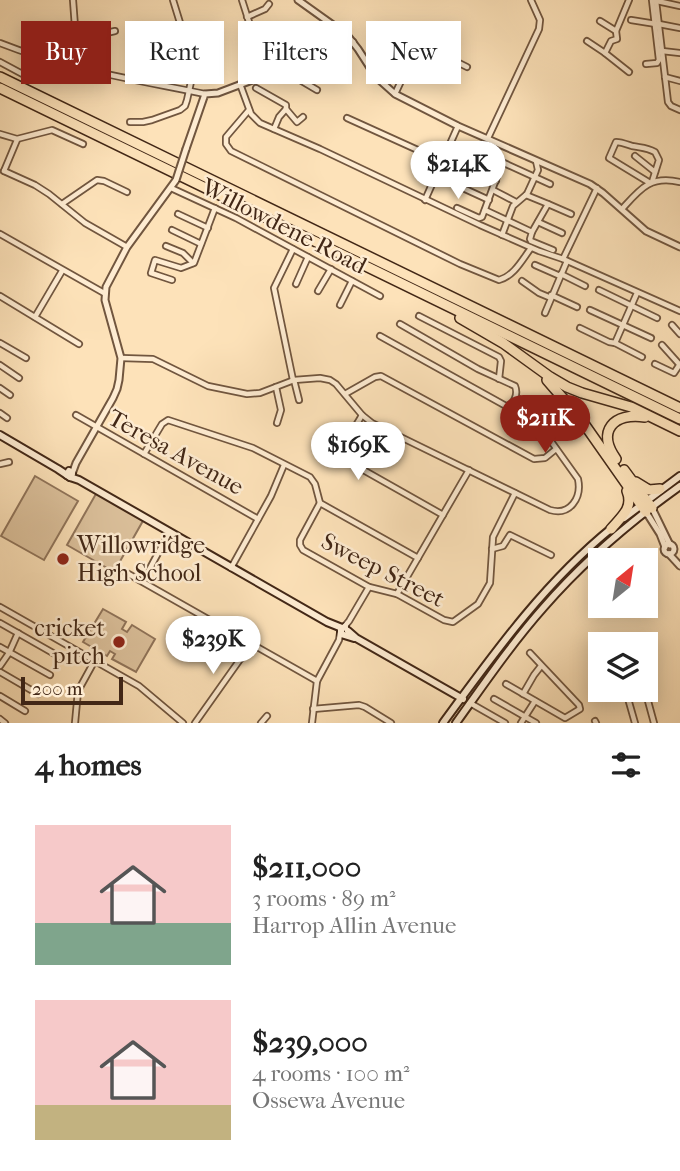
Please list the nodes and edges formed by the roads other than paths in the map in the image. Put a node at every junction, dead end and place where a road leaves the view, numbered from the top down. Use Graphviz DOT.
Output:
graph roads {
  1 [pos="73,0"];
  2 [pos="173,0"];
  3 [pos="242,0"];
  4 [pos="298,0"];
  5 [pos="531,0"];
  6 [pos="629,0"];
  7 [pos="653,1"];
  8 [pos="269,4"];
  9 [pos="680,6"];
  10 [pos="247,17"];
  11 [pos="631,20"];
  12 [pos="75,21"];
  13 [pos="248,21"];
  14 [pos="600,21"];
  15 [pos="657,24"];
  16 [pos="680,28"];
  17 [pos="616,30"];
  18 [pos="114,31"];
  19 [pos="111,32"];
  20 [pos="587,41"];
  21 [pos="353,42"];
  22 [pos="0,43"];
  23 [pos="21,51"];
  24 [pos="662,51"];
  25 [pos="605,53"];
  26 [pos="680,53"];
  27 [pos="0,62"];
  28 [pos="646,64"];
  29 [pos="467,67"];
  30 [pos="629,72"];
  31 [pos="111,73"];
  32 [pos="21,74"];
  33 [pos="0,75"];
  34 [pos="665,77"];
  35 [pos="680,81"];
  36 [pos="307,84"];
  37 [pos="240,85"];
  38 [pos="0,88"];
  39 [pos="257,88"];
  40 [pos="190,90"];
  41 [pos="317,90"];
  42 [pos="205,93"];
  43 [pos="395,94"];
  44 [pos="249,110"];
  45 [pos="286,110"];
  46 [pos="680,110"];
  47 [pos="303,117"];
  48 [pos="346,118"];
  49 [pos="130,121"];
  50 [pos="458,126"];
  51 [pos="274,129"];
  52 [pos="0,134"];
  53 [pos="488,138"];
  54 [pos="17,139"];
  55 [pos="83,144"];
  56 [pos="482,153"];
  57 [pos="635,156"];
  58 [pos="442,161"];
  59 [pos="536,161"];
  60 [pos="502,163"];
  61 [pos="547,166"];
  62 [pos="473,170"];
  63 [pos="537,170"];
  64 [pos="2,172"];
  65 [pos="655,172"];
  66 [pos="534,177"];
  67 [pos="496,181"];
  68 [pos="680,182"];
  69 [pos="651,183"];
  70 [pos="550,184"];
  71 [pos="171,188"];
  72 [pos="597,188"];
  73 [pos="465,189"];
  74 [pos="493,190"];
  75 [pos="127,192"];
  76 [pos="526,195"];
  77 [pos="425,200"];
  78 [pos="489,200"];
  79 [pos="516,202"];
  80 [pos="62,204"];
  81 [pos="548,204"];
  82 [pos="215,208"];
  83 [pos="457,208"];
  84 [pos="622,209"];
  85 [pos="485,211"];
  86 [pos="178,214"];
  87 [pos="571,214"];
  88 [pos="507,220"];
  89 [pos="538,222"];
  90 [pos="208,228"];
  91 [pos="172,230"];
  92 [pos="532,232"];
  93 [pos="562,233"];
  94 [pos="0,234"];
  95 [pos="502,235"];
  96 [pos="312,241"];
  97 [pos="201,244"];
  98 [pos="166,246"];
  99 [pos="127,247"];
  100 [pos="680,247"];
  101 [pos="531,248"];
  102 [pos="293,249"];
  103 [pos="554,250"];
  104 [pos="308,257"];
  105 [pos="565,260"];
  106 [pos="194,263"];
  107 [pos="535,265"];
  108 [pos="331,270"];
  109 [pos="62,271"];
  110 [pos="561,275"];
  111 [pos="172,280"];
  112 [pos="352,281"];
  113 [pos="522,281"];
  114 [pos="296,284"];
  115 [pos="585,286"];
  116 [pos="599,290"];
  117 [pos="318,291"];
  118 [pos="104,293"];
  119 [pos="637,293"];
  120 [pos="0,296"];
  121 [pos="380,296"];
  122 [pos="551,297"];
  123 [pos="340,305"];
  124 [pos="631,305"];
  125 [pos="577,307"];
  126 [pos="590,310"];
  127 [pos="680,311"];
  128 [pos="545,313"];
  129 [pos="419,316"];
  130 [pos="35,317"];
  131 [pos="657,318"];
  132 [pos="400,324"];
  133 [pos="623,324"];
  134 [pos="672,325"];
  135 [pos="580,328"];
  136 [pos="680,334"];
  137 [pos="380,336"];
  138 [pos="651,338"];
  139 [pos="615,343"];
  140 [pos="0,344"];
  141 [pos="79,344"];
  142 [pos="662,345"];
  143 [pos="642,357"];
  144 [pos="26,358"];
  145 [pos="121,358"];
  146 [pos="528,362"];
  147 [pos="655,364"];
  148 [pos="0,365"];
  149 [pos="680,365"];
  150 [pos="19,378"];
  151 [pos="499,379"];
  152 [pos="293,380"];
  153 [pos="276,387"];
  154 [pos="0,388"];
  155 [pos="345,394"];
  156 [pos="10,395"];
  157 [pos="516,397"];
  158 [pos="299,400"];
  159 [pos="680,408"];
  160 [pos="0,413"];
  161 [pos="76,415"];
  162 [pos="362,415"];
  163 [pos="7,418"];
  164 [pos="657,419"];
  165 [pos="680,419"];
  166 [pos="277,423"];
  167 [pos="96,428"];
  168 [pos="680,431"];
  169 [pos="0,435"];
  170 [pos="556,448"];
  171 [pos="144,454"];
  172 [pos="609,459"];
  173 [pos="9,462"];
  174 [pos="0,464"];
  175 [pos="284,465"];
  176 [pos="469,470"];
  177 [pos="70,474"];
  178 [pos="627,475"];
  179 [pos="680,476"];
  180 [pos="680,486"];
  181 [pos="660,489"];
  182 [pos="515,493"];
  183 [pos="320,503"];
  184 [pos="646,506"];
  185 [pos="443,515"];
  186 [pos="258,519"];
  187 [pos="611,529"];
  188 [pos="170,533"];
  189 [pos="492,549"];
  190 [pos="551,555"];
  191 [pos="418,558"];
  192 [pos="678,564"];
  193 [pos="231,568"];
  194 [pos="125,572"];
  195 [pos="143,582"];
  196 [pos="369,587"];
  197 [pos="397,594"];
  198 [pos="0,607"];
  199 [pos="0,623"];
  200 [pos="343,633"];
  201 [pos="18,634"];
  202 [pos="251,644"];
  203 [pos="0,648"];
  204 [pos="9,653"];
  205 [pos="530,653"];
  206 [pos="60,657"];
  207 [pos="95,660"];
  208 [pos="0,666"];
  209 [pos="541,666"];
  210 [pos="0,672"];
  211 [pos="50,675"];
  212 [pos="317,681"];
  213 [pos="506,684"];
  214 [pos="38,694"];
  215 [pos="523,694"];
  216 [pos="0,696"];
  217 [pos="461,698"];
  218 [pos="494,699"];
  219 [pos="535,701"];
  220 [pos="629,702"];
  221 [pos="648,702"];
  222 [pos="470,703"];
  223 [pos="313,709"];
  224 [pos="25,711"];
  225 [pos="267,716"];
  226 [pos="525,716"];
  227 [pos="0,719"];
  228 [pos="5,723"];
  229 [pos="75,723"];
  230 [pos="183,723"];
  231 [pos="195,723"];
  232 [pos="261,723"];
  233 [pos="312,723"];
  234 [pos="391,723"];
  235 [pos="443,723"];
  236 [pos="456,723"];
  237 [pos="505,723"];
  238 [pos="521,723"];
  239 [pos="536,723"];
  240 [pos="635,723"];
  241 [pos="654,723"];
  1 -- 12 [label="street"];
  2 -- 40 [label="street"];
  3 -- 10 [label="street"];
  4 -- 21 [label="street"];
  5 -- 53 [label="street"];
  6 -- 17 [label="street"];
  7 -- 9 [label="street"];
  7 -- 15 [label="street"];
  8 -- 10 [label="street"];
  10 -- 13 [label="street"];
  11 -- 15 [label="street"];
  14 -- 17 [label="street"];
  15 -- 16 [label="street"];
  15 -- 24 [label="street"];
  15 -- 28 [label="street"];
  17 -- 25 [label="street"];
  18 -- 19 [label="street"];
  20 -- 25 [label="street"];
  21 -- 43 [label="street"];
  22 -- 23 [label="street"];
  24 -- 26 [label="street"];
  24 -- 34 [label="street"];
  25 -- 30 [label="street"];
  27 -- 32 [label="street"];
  29 -- 43 [label="street"];
  31 -- 40 [label="street"];
  33 -- 159 [label="highway"];
  34 -- 35 [label="street"];
  34 -- 46 [label="street"];
  36 -- 41 [label="street"];
  37 -- 42 [label="street"];
  37 -- 44 [label="street"];
  38 -- 96 [label="highway"];
  39 -- 45 [label="street"];
  40 -- 42 [label="street"];
  40 -- 49 [label="street"];
  42 -- 71 [label="street, bridge"];
  43 -- 50 [label="street"];
  44 -- 51 [label="street"];
  44 -- 101 [label="street"];
  45 -- 47 [label="street"];
  45 -- 51 [label="street"];
  48 -- 58 [label="street"];
  50 -- 53 [label="street"];
  50 -- 58 [label="street"];
  51 -- 77 [label="street"];
  52 -- 54 [label="street"];
  53 -- 59 [label="street"];
  54 -- 55 [label="street"];
  54 -- 64 [label="street"];
  56 -- 60 [label="street"];
  57 -- 65 [label="street"];
  58 -- 77 [label="street"];
  59 -- 61 [label="street"];
  59 -- 63 [label="street"];
  60 -- 66 [label="street"];
  60 -- 67 [label="street"];
  61 -- 63 [label="street"];
  61 -- 72 [label="street"];
  62 -- 67 [label="street"];
  63 -- 66 [label="street"];
  64 -- 80 [label="street"];
  65 -- 69 [label="street"];
  65 -- 69 [label="street"];
  66 -- 70 [label="street"];
  66 -- 76 [label="street"];
  67 -- 74 [label="street"];
  68 -- 69 [label="street"];
  69 -- 84 [label="street"];
  71 -- 82 [label="street, Willowdene Road"];
  71 -- 99 [label="street"];
  72 -- 84 [label="street"];
  72 -- 105 [label="street"];
  73 -- 78 [label="street"];
  74 -- 78 [label="street"];
  74 -- 79 [label="street"];
  75 -- 80 [label="street"];
  76 -- 79 [label="street"];
  76 -- 81 [label="street"];
  77 -- 95 [label="street"];
  78 -- 85 [label="street"];
  79 -- 88 [label="street"];
  80 -- 99 [label="street"];
  81 -- 87 [label="street"];
  81 -- 89 [label="street"];
  82 -- 90 [label="street"];
  82 -- 102 [label="street, Willowdene Road"];
  83 -- 85 [label="street"];
  84 -- 100 [label="street"];
  85 -- 88 [label="street"];
  86 -- 90 [label="street"];
  88 -- 92 [label="street"];
  88 -- 95 [label="street"];
  89 -- 92 [label="street"];
  89 -- 93 [label="street"];
  90 -- 97 [label="street"];
  91 -- 97 [label="street"];
  92 -- 103 [label="street"];
  94 -- 109 [label="street"];
  95 -- 101 [label="street"];
  96 -- 146 [label="highway"];
  96 -- 165 [label="highway"];
  97 -- 106 [label="street"];
  98 -- 106 [label="street"];
  99 -- 118 [label="street"];
  101 -- 105 [label="street"];
  102 -- 104 [label="street, Willowdene Road"];
  102 -- 152 [label="street"];
  104 -- 108 [label="street, Willowdene Road"];
  104 -- 114 [label="street"];
  105 -- 110 [label="street"];
  105 -- 119 [label="street"];
  106 -- 111 [label="street"];
  107 -- 110 [label="street"];
  108 -- 112 [label="street, Willowdene Road"];
  108 -- 117 [label="street"];
  109 -- 118 [label="street"];
  109 -- 130 [label="street"];
  110 -- 115 [label="street"];
  110 -- 122 [label="street"];
  112 -- 121 [label="street, Willowdene Road"];
  112 -- 123 [label="street"];
  113 -- 122 [label="street"];
  116 -- 124 [label="street"];
  118 -- 145 [label="street"];
  119 -- 124 [label="street"];
  119 -- 127 [label="street"];
  120 -- 130 [label="street"];
  122 -- 125 [label="street"];
  122 -- 128 [label="street"];
  124 -- 131 [label="street"];
  124 -- 133 [label="street"];
  126 -- 133 [label="street"];
  129 -- 151 [label="street"];
  130 -- 141 [label="street"];
  132 -- 151 [label="street"];
  133 -- 138 [label="street"];
  133 -- 139 [label="street"];
  134 -- 136 [label="street"];
  135 -- 139 [label="street"];
  137 -- 157 [label="street"];
  139 -- 143 [label="street"];
  140 -- 144 [label="street"];
  142 -- 149 [label="street"];
  145 -- 153 [label="street"];
  145 -- 167 [label="street"];
  146 -- 164 [label="highway"];
  146 -- 172 [label="highway"];
  147 -- 149 [label="street"];
  148 -- 150 [label="street"];
  151 -- 157 [label="street"];
  152 -- 153 [label="street"];
  152 -- 155 [label="street"];
  152 -- 158 [label="street"];
  153 -- 166 [label="street"];
  154 -- 156 [label="street"];
  155 -- 162 [label="street"];
  155 -- 170 [label="street"];
  157 -- 170 [label="street"];
  160 -- 163 [label="street"];
  161 -- 167 [label="street, Teresa Avenue"];
  162 -- 176 [label="street"];
  162 -- 185 [label="street"];
  164 -- 168 [label="highway"];
  164 -- 178 [label="highway"];
  167 -- 171 [label="street, Teresa Avenue"];
  167 -- 177 [label="street"];
  169 -- 177 [label="main road"];
  170 -- 182 [label="street"];
  171 -- 175 [label="street"];
  171 -- 186 [label="street, Teresa Avenue"];
  172 -- 184 [label="highway"];
  172 -- 187 [label="highway"];
  173 -- 174 [label="street"];
  175 -- 183 [label="street"];
  175 -- 186 [label="street"];
  176 -- 182 [label="street"];
  176 -- 185 [label="street"];
  177 -- 188 [label="main road"];
  178 -- 181 [label="highway"];
  178 -- 184 [label="highway"];
  179 -- 181 [label="main road"];
  180 -- 184 [label="main road"];
  181 -- 184 [label="main road"];
  182 -- 189 [label="street"];
  183 -- 191 [label="street"];
  183 -- 196 [label="street, Sweep Street"];
  184 -- 187 [label="main road"];
  184 -- 192 [label="street"];
  184 -- 222 [label="main road"];
  185 -- 191 [label="street"];
  186 -- 193 [label="street"];
  187 -- 217 [label="main road"];
  188 -- 193 [label="main road"];
  188 -- 195 [label="street"];
  189 -- 190 [label="street"];
  189 -- 197 [label="street, Sweep Street"];
  191 -- 197 [label="street"];
  193 -- 200 [label="main road"];
  194 -- 195 [label="street"];
  195 -- 202 [label="street"];
  196 -- 197 [label="street, Sweep Street"];
  196 -- 200 [label="street"];
  198 -- 207 [label="street"];
  199 -- 201 [label="street"];
  200 -- 212 [label="street"];
  200 -- 217 [label="main road"];
  201 -- 204 [label="street"];
  201 -- 206 [label="street"];
  202 -- 212 [label="street"];
  202 -- 231 [label="street"];
  203 -- 204 [label="street"];
  204 -- 208 [label="street"];
  204 -- 211 [label="street"];
  205 -- 209 [label="street"];
  207 -- 229 [label="street"];
  207 -- 230 [label="street"];
  209 -- 215 [label="street"];
  209 -- 219 [label="street"];
  210 -- 214 [label="street"];
  212 -- 223 [label="street"];
  213 -- 215 [label="street"];
  215 -- 219 [label="street"];
  216 -- 224 [label="street"];
  217 -- 222 [label="main road"];
  217 -- 235 [label="main road"];
  218 -- 226 [label="street"];
  219 -- 226 [label="street"];
  220 -- 240 [label="street"];
  221 -- 241 [label="street"];
  222 -- 236 [label="main road"];
  222 -- 237 [label="street"];
  223 -- 233 [label="street"];
  223 -- 234 [label="street"];
  225 -- 232 [label="street"];
  226 -- 238 [label="street"];
  226 -- 239 [label="street"];
  227 -- 228 [label="street"];
}
